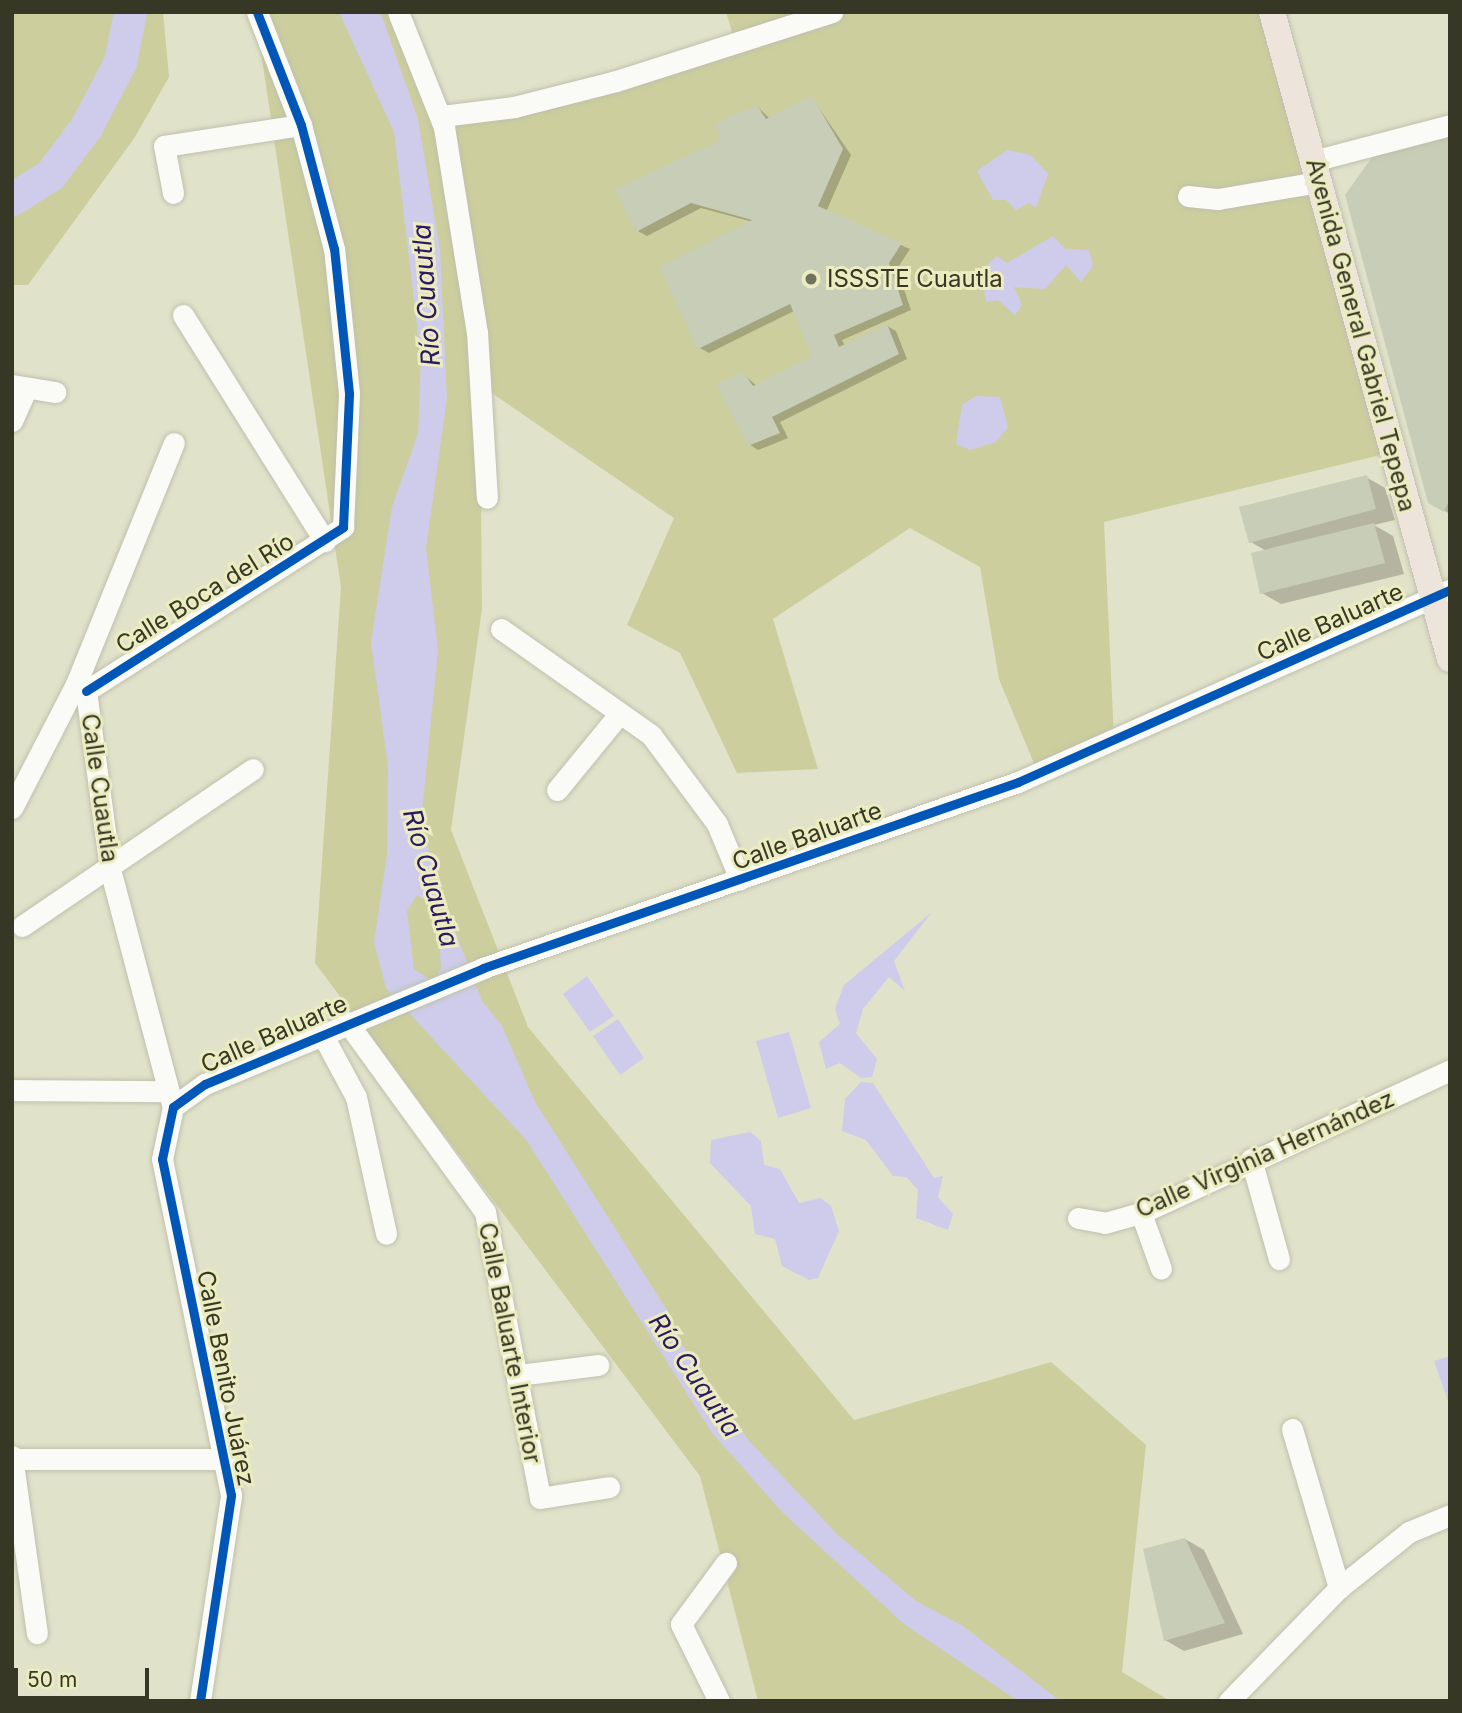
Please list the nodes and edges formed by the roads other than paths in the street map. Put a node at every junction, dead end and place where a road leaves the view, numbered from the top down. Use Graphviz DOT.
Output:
graph roads {
  1 [pos="257,12"];
  2 [pos="398,12"];
  3 [pos="832,12"];
  4 [pos="1272,12"];
  5 [pos="442,116"];
  6 [pos="301,125"];
  7 [pos="1450,125"];
  8 [pos="1316,172"];
  9 [pos="173,193"];
  10 [pos="1188,196"];
  11 [pos="183,315"];
  12 [pos="19,387"];
  13 [pos="55,392"];
  14 [pos="12,421"];
  15 [pos="174,443"];
  16 [pos="487,498"];
  17 [pos="324,541"];
  18 [pos="1442,593"];
  19 [pos="500,629"];
  20 [pos="1450,659"];
  21 [pos="81,688"];
  22 [pos="620,713"];
  23 [pos="253,769"];
  24 [pos="557,789"];
  25 [pos="12,808"];
  26 [pos="110,869"];
  27 [pos="740,879"];
  28 [pos="23,926"];
  29 [pos="347,1022"];
  30 [pos="321,1032"];
  31 [pos="1450,1070"];
  32 [pos="12,1090"];
  33 [pos="169,1099"];
  34 [pos="1251,1159"];
  35 [pos="1141,1213"];
  36 [pos="1078,1218"];
  37 [pos="386,1234"];
  38 [pos="1279,1259"];
  39 [pos="1161,1269"];
  40 [pos="598,1365"];
  41 [pos="518,1375"];
  42 [pos="1292,1429"];
  43 [pos="12,1458"];
  44 [pos="225,1459"];
  45 [pos="608,1487"];
  46 [pos="1450,1515"];
  47 [pos="726,1563"];
  48 [pos="1339,1588"];
  49 [pos="37,1633"];
  50 [pos="200,1701"];
  51 [pos="719,1701"];
  52 [pos="1229,1701"];
  1 -- 6 [label="street"];
  2 -- 5 [label="street"];
  3 -- 5 [label="street"];
  4 -- 8 [label="main road, Avenida General Gabriel Tepepa"];
  5 -- 16 [label="street"];
  6 -- 9 [label="street"];
  6 -- 17 [label="street, Calle Boca del Río"];
  7 -- 8 [label="street"];
  8 -- 10 [label="street"];
  8 -- 18 [label="main road, Avenida General Gabriel Tepepa"];
  11 -- 17 [label="street"];
  12 -- 13 [label="street"];
  12 -- 14 [label="street"];
  15 -- 21 [label="street, Calle Cuautla"];
  17 -- 21 [label="street, Calle Boca del Río"];
  18 -- 20 [label="main road, Avenida General Gabriel Tepepa"];
  18 -- 27 [label="street, Calle Baluarte"];
  19 -- 22 [label="street, Calle Baluarte"];
  21 -- 25 [label="street"];
  21 -- 26 [label="street, Calle Cuautla"];
  22 -- 24 [label="street"];
  22 -- 27 [label="street, Calle Baluarte"];
  23 -- 26 [label="street"];
  26 -- 28 [label="street"];
  26 -- 33 [label="street, Calle Cuautla"];
  27 -- 29 [label="street, Calle Baluarte"];
  29 -- 30 [label="street, Calle Baluarte"];
  29 -- 41 [label="street, Calle Baluarte Interior"];
  30 -- 33 [label="street, Calle Baluarte"];
  30 -- 37 [label="street"];
  31 -- 34 [label="street, Calle Virginia Hernández"];
  32 -- 33 [label="street"];
  33 -- 44 [label="street, Calle Benito Juárez"];
  34 -- 35 [label="street, Calle Virginia Hernández"];
  34 -- 38 [label="street"];
  35 -- 36 [label="street, Calle Virginia Hernández"];
  35 -- 39 [label="street"];
  40 -- 41 [label="street"];
  41 -- 45 [label="street, Calle Baluarte Interior"];
  42 -- 48 [label="street"];
  43 -- 44 [label="street"];
  43 -- 49 [label="street"];
  44 -- 50 [label="street, Calle Benito Juárez"];
  46 -- 48 [label="street"];
  47 -- 51 [label="street"];
  48 -- 52 [label="street"];
}
